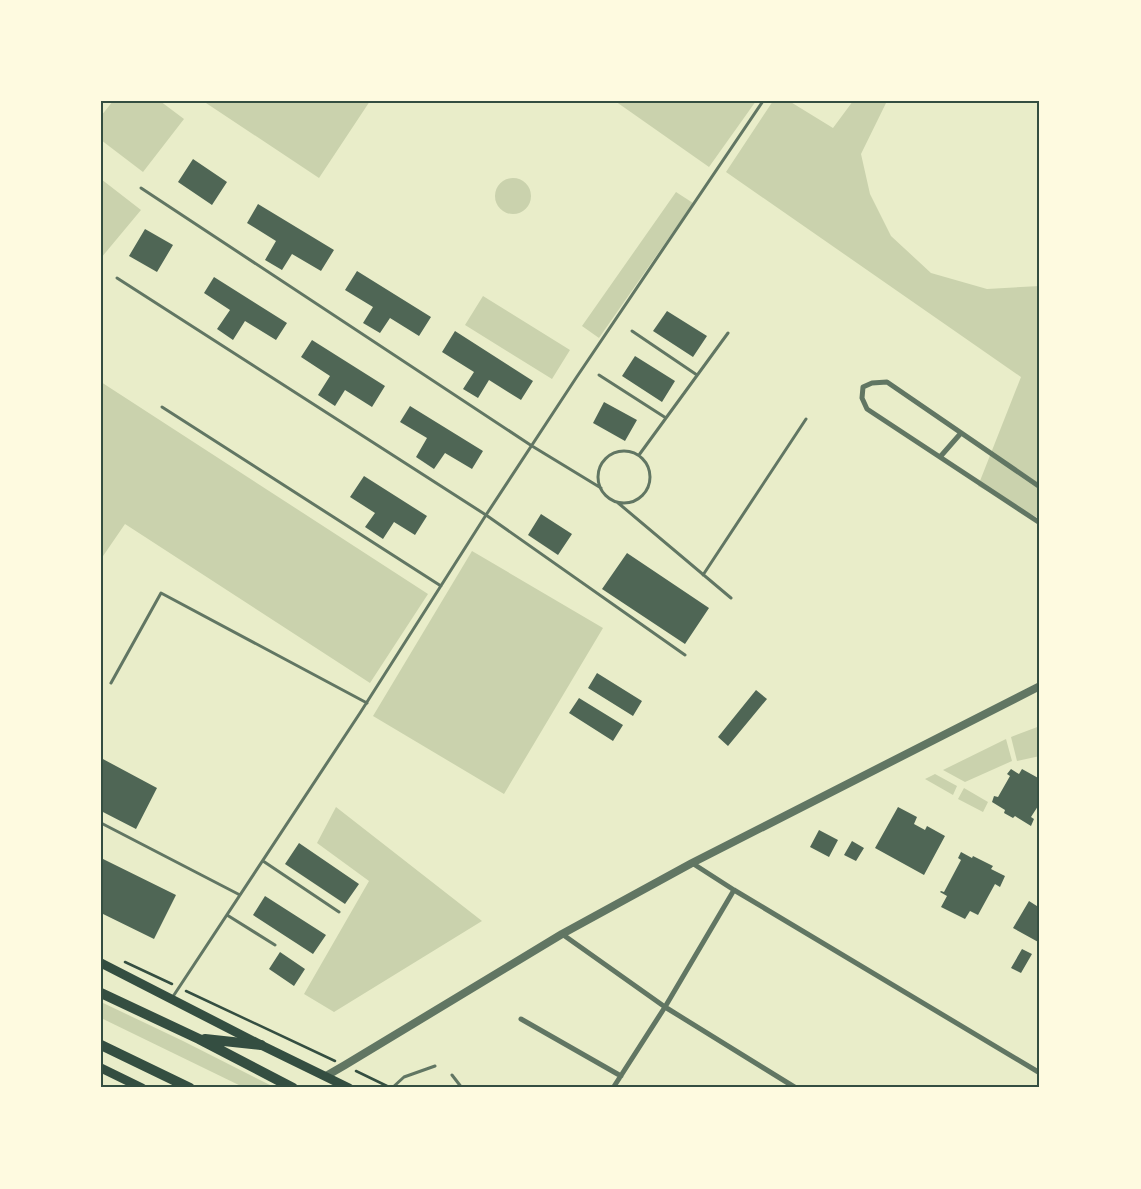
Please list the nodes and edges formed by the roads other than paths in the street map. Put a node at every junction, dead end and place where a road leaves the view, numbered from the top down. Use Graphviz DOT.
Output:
graph roads {
  1 [pos="763,101"];
  2 [pos="141,188"];
  3 [pos="117,278"];
  4 [pos="632,331"];
  5 [pos="728,333"];
  6 [pos="598,375"];
  7 [pos="697,375"];
  8 [pos="162,407"];
  9 [pos="666,418"];
  10 [pos="806,419"];
  11 [pos="961,433"];
  12 [pos="532,446"];
  13 [pos="639,455"];
  14 [pos="940,457"];
  15 [pos="1040,487"];
  16 [pos="601,488"];
  17 [pos="616,501"];
  18 [pos="486,515"];
  19 [pos="1040,523"];
  20 [pos="704,575"];
  21 [pos="441,586"];
  22 [pos="731,598"];
  23 [pos="685,655"];
  24 [pos="111,683"];
  25 [pos="1040,686"];
  26 [pos="367,703"];
  27 [pos="101,823"];
  28 [pos="263,861"];
  29 [pos="692,863"];
  30 [pos="734,890"];
  31 [pos="240,895"];
  32 [pos="339,912"];
  33 [pos="227,915"];
  34 [pos="562,934"];
  35 [pos="275,945"];
  36 [pos="101,963"];
  37 [pos="101,993"];
  38 [pos="172,999"];
  39 [pos="664,1007"];
  40 [pos="521,1019"];
  41 [pos="199,1039"];
  42 [pos="101,1045"];
  43 [pos="261,1045"];
  44 [pos="435,1066"];
  45 [pos="101,1068"];
  46 [pos="1040,1073"];
  47 [pos="452,1075"];
  48 [pos="326,1076"];
  49 [pos="621,1076"];
  50 [pos="142,1088"];
  51 [pos="190,1088"];
  52 [pos="293,1088"];
  53 [pos="349,1088"];
  54 [pos="391,1088"];
  55 [pos="462,1088"];
  56 [pos="613,1088"];
  57 [pos="796,1088"];
  1 -- 12 [label="lane"];
  2 -- 12 [label="lane"];
  3 -- 18 [label="lane"];
  4 -- 7 [label="lane"];
  5 -- 7 [label="lane"];
  6 -- 9 [label="lane"];
  7 -- 9 [label="lane"];
  8 -- 21 [label="lane"];
  9 -- 13 [label="lane"];
  10 -- 20 [label="lane"];
  11 -- 14 [label="street"];
  11 -- 14 [label="street"];
  11 -- 15 [label="street"];
  12 -- 16 [label="lane"];
  12 -- 18 [label="lane"];
  13 -- 16 [label="lane"];
  13 -- 17 [label="lane"];
  14 -- 19 [label="street"];
  16 -- 17 [label="lane"];
  17 -- 20 [label="lane"];
  18 -- 21 [label="lane"];
  18 -- 23 [label="lane"];
  20 -- 22 [label="lane"];
  21 -- 26 [label="lane"];
  24 -- 26 [label="lane"];
  25 -- 29 [label="street"];
  26 -- 28 [label="lane"];
  27 -- 31 [label="lane"];
  28 -- 31 [label="lane"];
  28 -- 32 [label="lane"];
  29 -- 30 [label="street"];
  29 -- 34 [label="street"];
  30 -- 39 [label="street"];
  30 -- 46 [label="street"];
  31 -- 33 [label="lane"];
  33 -- 35 [label="lane"];
  33 -- 38 [label="lane"];
  34 -- 39 [label="street"];
  34 -- 48 [label="street"];
  36 -- 38 [label="main road"];
  37 -- 41 [label="highway"];
  38 -- 43 [label="main road"];
  39 -- 49 [label="street"];
  39 -- 57 [label="street"];
  40 -- 49 [label="street"];
  41 -- 43 [label="highway"];
  41 -- 52 [label="highway"];
  42 -- 51 [label="highway"];
  43 -- 48 [label="main road"];
  44 -- 54 [label="lane"];
  45 -- 50 [label="main road"];
  47 -- 55 [label="lane"];
  48 -- 53 [label="main road"];
  49 -- 56 [label="street"];
}
